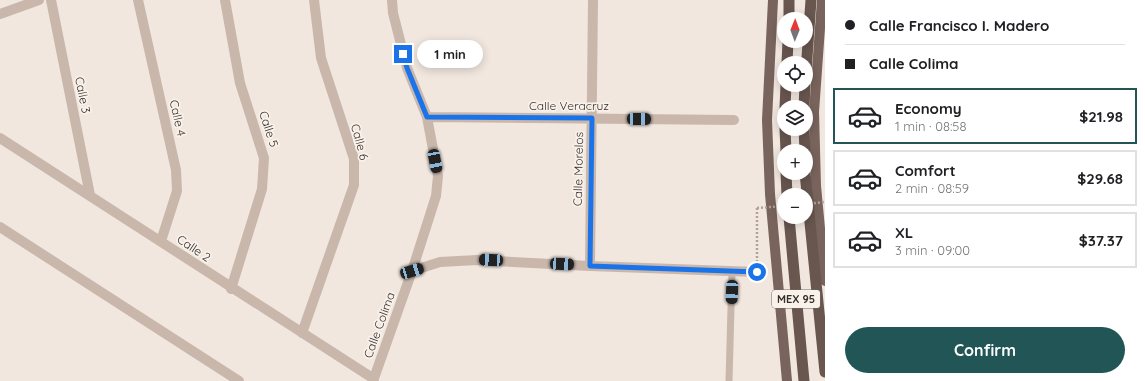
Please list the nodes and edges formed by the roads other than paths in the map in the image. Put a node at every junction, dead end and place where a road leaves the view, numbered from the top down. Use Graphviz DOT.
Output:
graph roads {
  1 [pos="39,0"];
  2 [pos="51,0"];
  3 [pos="138,0"];
  4 [pos="225,0"];
  5 [pos="314,0"];
  6 [pos="392,0"];
  7 [pos="593,0"];
  8 [pos="773,0"];
  9 [pos="790,0"];
  10 [pos="811,0"];
  11 [pos="822,0"];
  12 [pos="789,12"];
  13 [pos="0,14"];
  14 [pos="807,56"];
  15 [pos="427,117"];
  16 [pos="592,118"];
  17 [pos="734,120"];
  18 [pos="0,138"];
  19 [pos="807,180"];
  20 [pos="90,195"];
  21 [pos="790,224"];
  22 [pos="0,227"];
  23 [pos="161,241"];
  24 [pos="590,266"];
  25 [pos="412,271"];
  26 [pos="732,271"];
  27 [pos="757,272"];
  28 [pos="825,281"];
  29 [pos="232,289"];
  30 [pos="302,333"];
  31 [pos="825,372"];
  32 [pos="375,380"];
  33 [pos="239,381"];
  34 [pos="729,381"];
  35 [pos="787,381"];
  36 [pos="804,381"];
  1 -- 13 [label="street"];
  2 -- 20 [label="street, Calle 3"];
  3 -- 23 [label="street, Calle 4"];
  4 -- 29 [label="street, Calle 5"];
  5 -- 30 [label="street, Calle 6"];
  6 -- 15 [label="street, Calle Colima"];
  7 -- 16 [label="street, Calle Morelos"];
  8 -- 35 [label="main road, MEX 95"];
  9 -- 12 [label="highway"];
  10 -- 14 [label="highway"];
  11 -- 28 [label="main road, MEX 95"];
  15 -- 16 [label="street, Calle Veracruz"];
  15 -- 25 [label="street, Calle Colima"];
  16 -- 17 [label="street, Calle Veracruz"];
  16 -- 24 [label="street, Calle Morelos"];
  18 -- 20 [label="street, Calle 2"];
  19 -- 31 [label="highway, MEX 95"];
  20 -- 23 [label="street, Calle 2"];
  21 -- 36 [label="highway, MEX 95"];
  22 -- 33 [label="street"];
  23 -- 29 [label="street, Calle 2"];
  24 -- 25 [label="street"];
  24 -- 26 [label="street"];
  25 -- 32 [label="street, Calle Colima"];
  26 -- 27 [label="street"];
  26 -- 34 [label="lane"];
  29 -- 30 [label="street, Calle 2"];
  30 -- 32 [label="street, Calle 2"];
}
